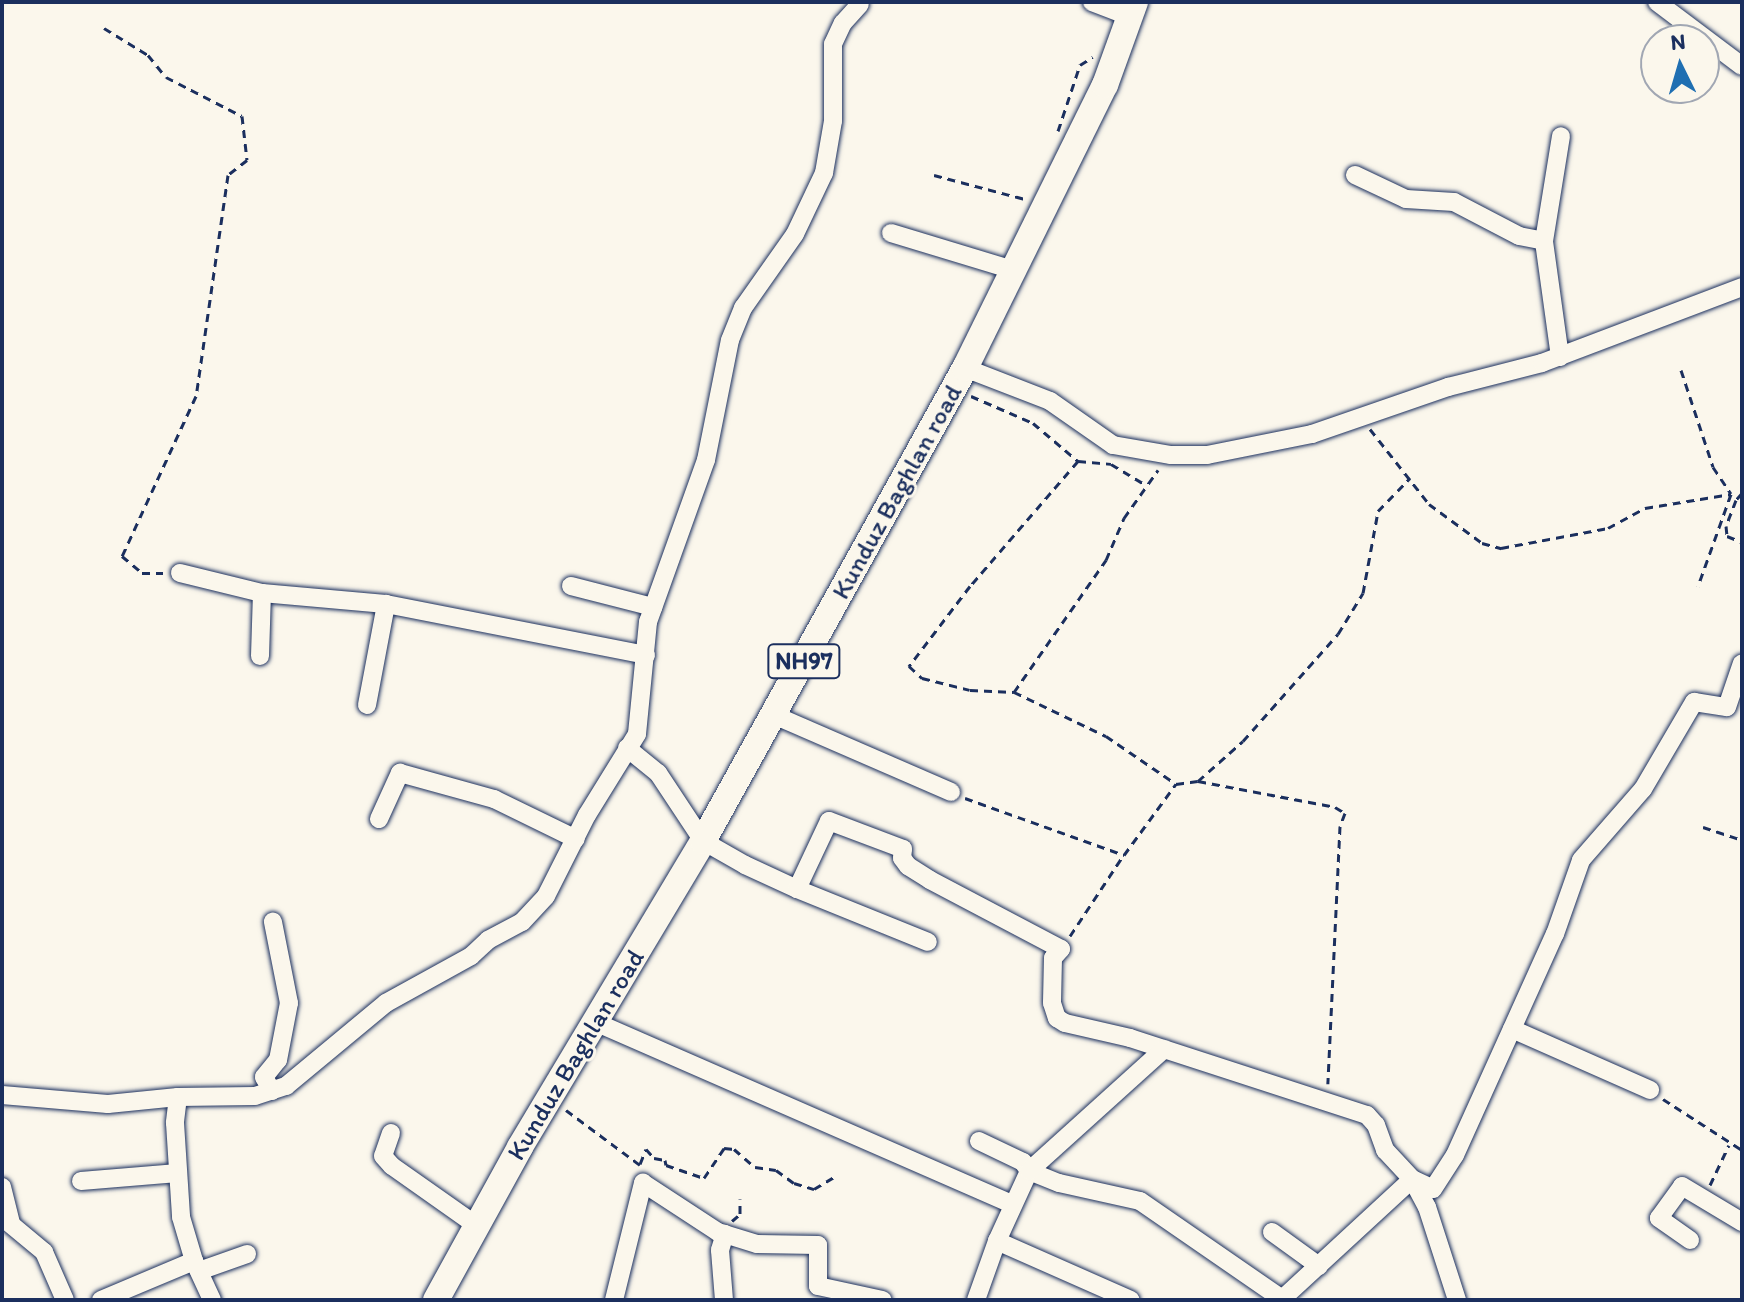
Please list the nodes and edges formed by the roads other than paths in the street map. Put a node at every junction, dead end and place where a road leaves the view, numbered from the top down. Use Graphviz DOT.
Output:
graph roads {
  1 [pos="1092,2"];
  2 [pos="1657,2"];
  3 [pos="860,4"];
  4 [pos="1132,9"];
  5 [pos="1742,66"];
  6 [pos="1561,136"];
  7 [pos="1355,175"];
  8 [pos="891,233"];
  9 [pos="1544,241"];
  10 [pos="1016,271"];
  11 [pos="1742,287"];
  12 [pos="1560,357"];
  13 [pos="960,378"];
  14 [pos="180,573"];
  15 [pos="571,586"];
  16 [pos="262,593"];
  17 [pos="386,604"];
  18 [pos="653,607"];
  19 [pos="646,655"];
  20 [pos="260,656"];
  21 [pos="1742,663"];
  22 [pos="1738,685"];
  23 [pos="367,705"];
  24 [pos="774,715"];
  25 [pos="627,748"];
  26 [pos="951,792"];
  27 [pos="379,819"];
  28 [pos="576,839"];
  29 [pos="703,841"];
  30 [pos="797,889"];
  31 [pos="273,922"];
  32 [pos="928,942"];
  33 [pos="595,1022"];
  34 [pos="1512,1029"];
  35 [pos="1164,1049"];
  36 [pos="1650,1090"];
  37 [pos="272,1091"];
  38 [pos="2,1095"];
  39 [pos="178,1097"];
  40 [pos="391,1133"];
  41 [pos="979,1141"];
  42 [pos="1029,1171"];
  43 [pos="178,1173"];
  44 [pos="1412,1179"];
  45 [pos="81,1181"];
  46 [pos="2,1187"];
  47 [pos="1013,1205"];
  48 [pos="6,1221"];
  49 [pos="1742,1222"];
  50 [pos="477,1226"];
  51 [pos="1272,1232"];
  52 [pos="725,1234"];
  53 [pos="1690,1240"];
  54 [pos="997,1241"];
  55 [pos="247,1254"];
  56 [pos="196,1266"];
  57 [pos="1319,1266"];
  58 [pos="818,1293"];
  59 [pos="1452,1297"];
  60 [pos="65,1300"];
  61 [pos="101,1300"];
  62 [pos="212,1300"];
  63 [pos="436,1300"];
  64 [pos="614,1300"];
  65 [pos="724,1300"];
  66 [pos="883,1300"];
  67 [pos="976,1300"];
  68 [pos="1131,1300"];
  69 [pos="1282,1300"];
  1 -- 4 [label="street"];
  2 -- 5 [label="street"];
  3 -- 18 [label="street"];
  4 -- 10 [label="highway, Kunduz Baghlan road / NH97"];
  6 -- 9 [label="street"];
  7 -- 9 [label="street"];
  8 -- 10 [label="street"];
  9 -- 12 [label="street"];
  10 -- 13 [label="highway, Kunduz Baghlan road / NH97"];
  11 -- 12 [label="street"];
  12 -- 13 [label="street"];
  13 -- 24 [label="highway, Kunduz Baghlan road / NH97"];
  14 -- 16 [label="street"];
  15 -- 18 [label="street"];
  16 -- 17 [label="street"];
  16 -- 20 [label="street"];
  17 -- 19 [label="street"];
  17 -- 23 [label="street"];
  18 -- 19 [label="street"];
  19 -- 25 [label="street"];
  21 -- 22 [label="street"];
  22 -- 34 [label="street"];
  24 -- 26 [label="street"];
  24 -- 29 [label="highway, Kunduz Baghlan road / NH97"];
  25 -- 28 [label="street"];
  25 -- 29 [label="street"];
  27 -- 28 [label="street"];
  28 -- 37 [label="street"];
  29 -- 30 [label="street"];
  29 -- 33 [label="highway, Kunduz Baghlan road / NH97"];
  30 -- 32 [label="street"];
  30 -- 35 [label="street"];
  31 -- 37 [label="street"];
  33 -- 47 [label="street"];
  33 -- 50 [label="highway, Kunduz Baghlan road / NH97"];
  34 -- 36 [label="street"];
  34 -- 44 [label="street"];
  35 -- 42 [label="street"];
  35 -- 44 [label="street"];
  37 -- 39 [label="street"];
  38 -- 39 [label="street"];
  39 -- 43 [label="street"];
  40 -- 50 [label="street"];
  41 -- 42 [label="street"];
  42 -- 47 [label="street"];
  42 -- 69 [label="street"];
  43 -- 45 [label="street"];
  43 -- 56 [label="street"];
  44 -- 57 [label="street"];
  44 -- 59 [label="street"];
  46 -- 48 [label="street"];
  47 -- 54 [label="street"];
  48 -- 60 [label="street"];
  49 -- 53 [label="street"];
  50 -- 63 [label="highway, Kunduz Baghlan road / NH97"];
  51 -- 57 [label="street"];
  52 -- 58 [label="street"];
  52 -- 64 [label="street"];
  52 -- 65 [label="street"];
  54 -- 67 [label="street"];
  54 -- 68 [label="street"];
  55 -- 56 [label="street"];
  56 -- 61 [label="street"];
  56 -- 62 [label="street"];
  57 -- 69 [label="street"];
  58 -- 66 [label="street"];
}
